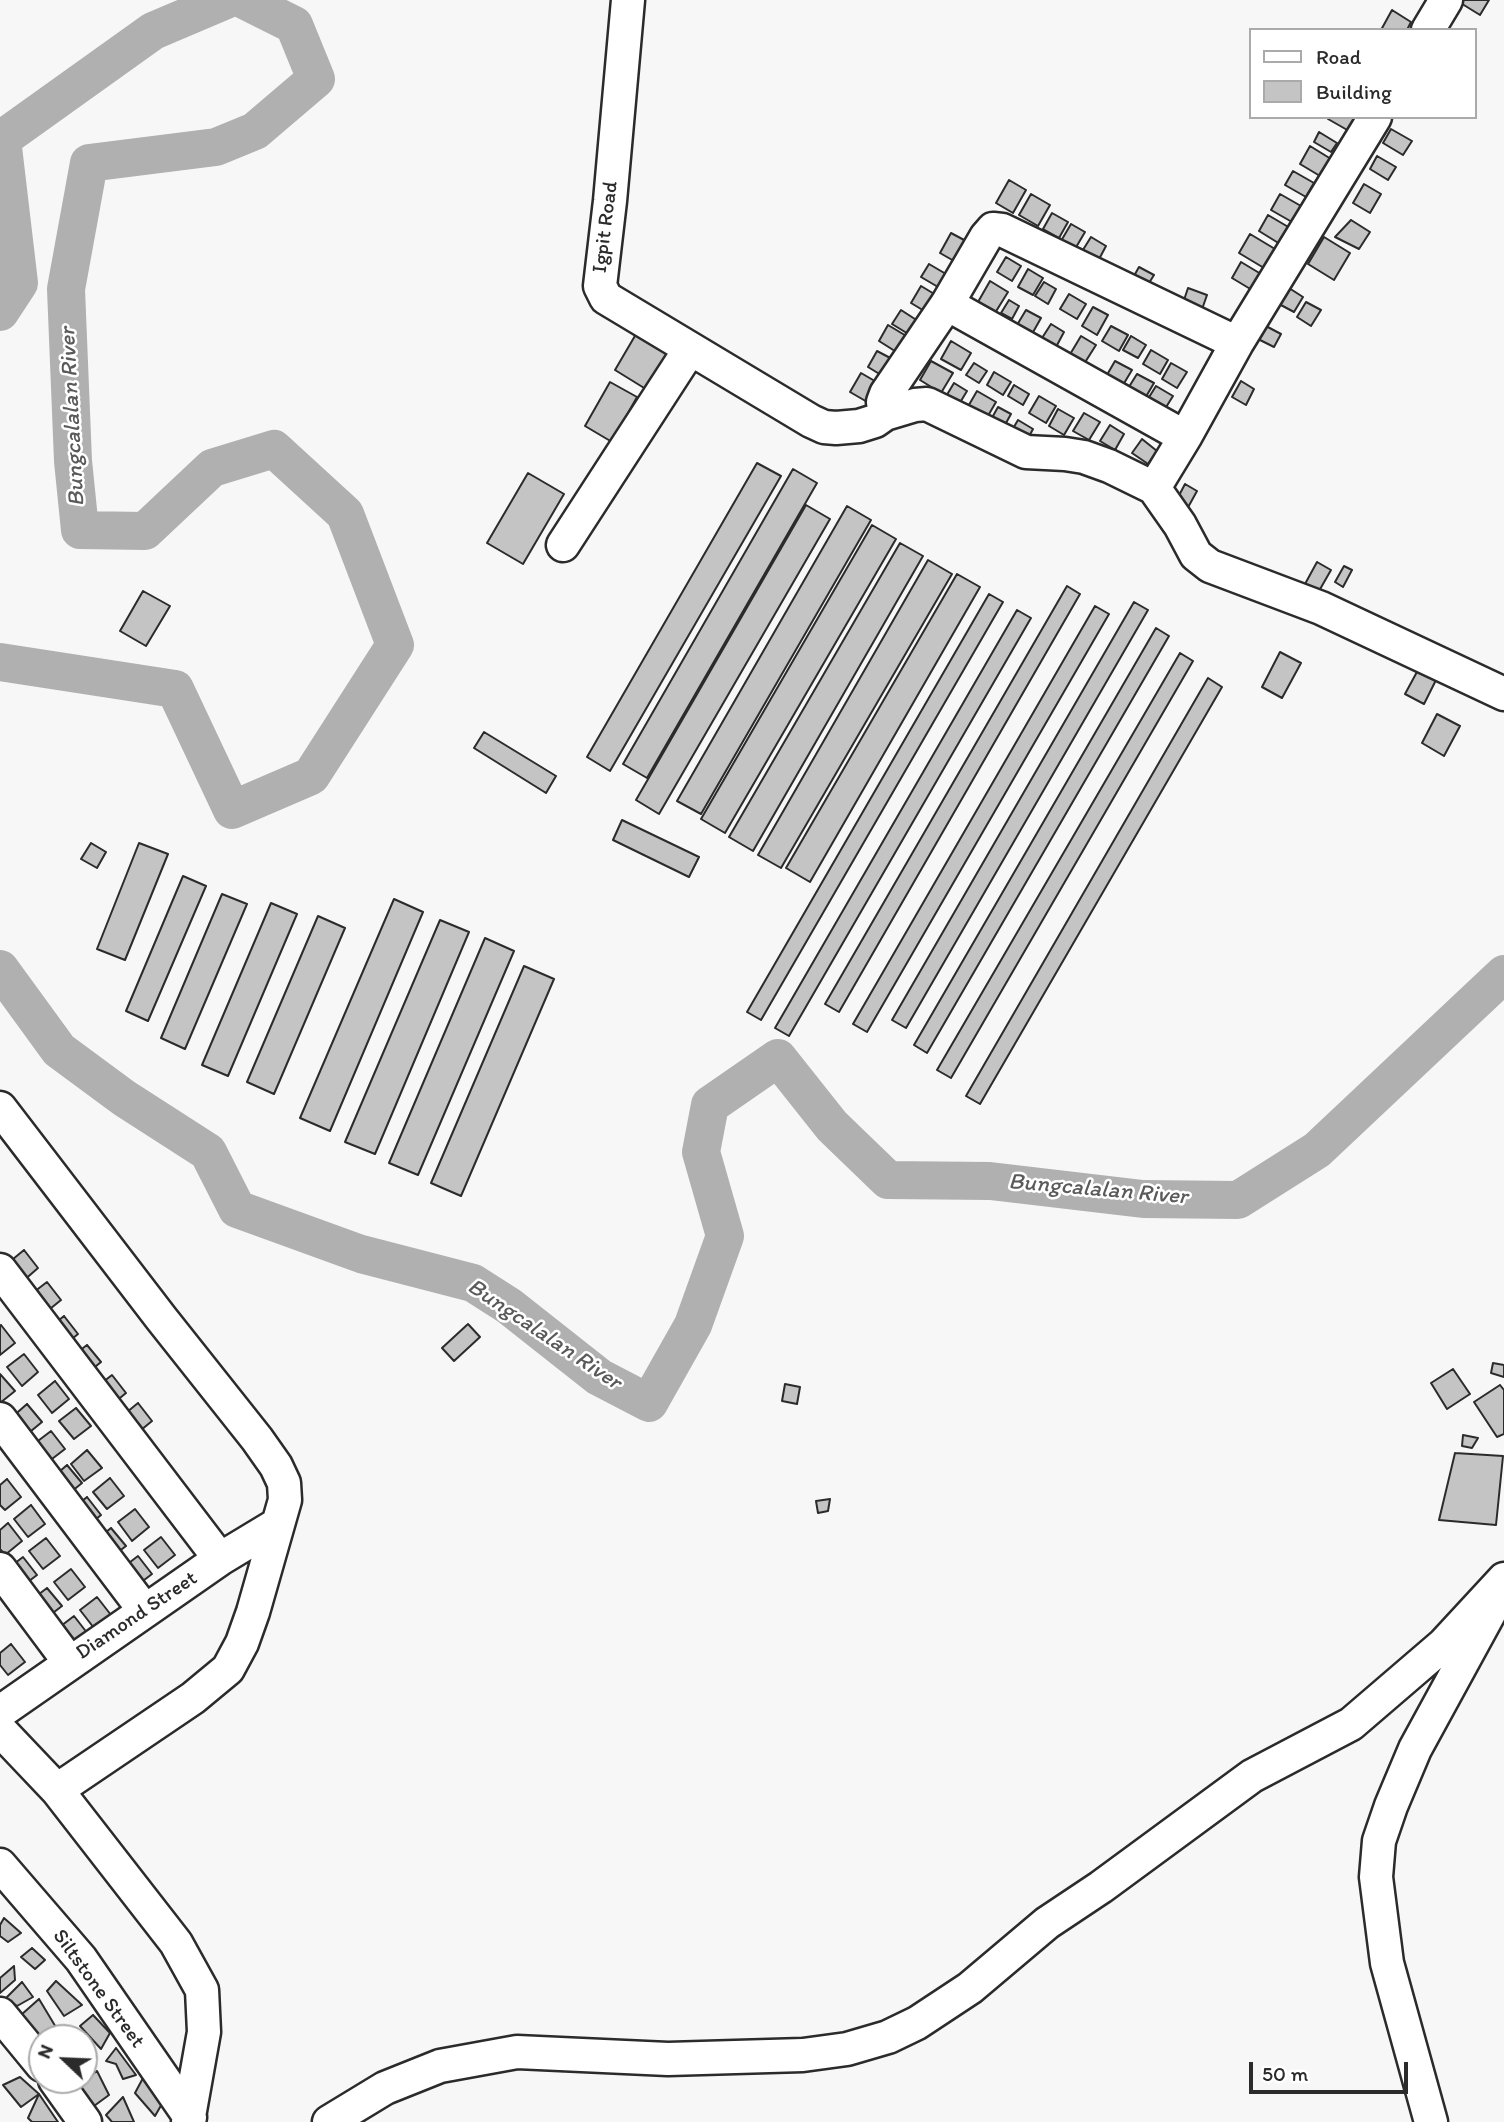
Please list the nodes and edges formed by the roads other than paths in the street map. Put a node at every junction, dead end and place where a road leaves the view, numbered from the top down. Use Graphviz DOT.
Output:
graph roads {
  1 [pos="628,0"];
  2 [pos="1447,0"];
  3 [pos="1429,28"];
  4 [pos="1374,119"];
  5 [pos="947,304"];
  6 [pos="1237,343"];
  7 [pos="690,349"];
  8 [pos="884,414"];
  9 [pos="1185,437"];
  10 [pos="1154,488"];
  11 [pos="563,545"];
  12 [pos="1504,694"];
  13 [pos="0,1108"];
  14 [pos="0,1270"];
  15 [pos="0,1419"];
  16 [pos="278,1524"];
  17 [pos="220,1559"];
  18 [pos="0,1569"];
  19 [pos="1504,1579"];
  20 [pos="145,1611"];
  21 [pos="69,1663"];
  22 [pos="0,1713"];
  23 [pos="0,1730"];
  24 [pos="57,1790"];
  25 [pos="0,1865"];
  26 [pos="0,2014"];
  27 [pos="28,2048"];
  28 [pos="65,2094"];
  29 [pos="189,2120"];
  30 [pos="85,2122"];
  31 [pos="329,2122"];
  32 [pos="1431,2122"];
  1 -- 7 [label="street, Igpit Road"];
  2 -- 3 [label="street"];
  4 -- 6 [label="street"];
  5 -- 6 [label="street"];
  5 -- 8 [label="street"];
  5 -- 9 [label="street"];
  6 -- 9 [label="street"];
  7 -- 8 [label="street, Igpit Road"];
  7 -- 11 [label="street"];
  8 -- 10 [label="street, Igpit Road"];
  9 -- 10 [label="street"];
  10 -- 12 [label="street"];
  13 -- 16 [label="street"];
  14 -- 17 [label="street"];
  15 -- 20 [label="street"];
  16 -- 17 [label="street, Diamond Street"];
  16 -- 24 [label="street"];
  17 -- 20 [label="street, Diamond Street"];
  18 -- 21 [label="street"];
  19 -- 31 [label="street"];
  19 -- 32 [label="street"];
  20 -- 21 [label="street, Diamond Street"];
  21 -- 22 [label="street, Diamond Street"];
  23 -- 24 [label="street"];
  24 -- 29 [label="street"];
  25 -- 29 [label="street, Siltstone Street"];
  26 -- 27 [label="street"];
  28 -- 30 [label="street"];
}
